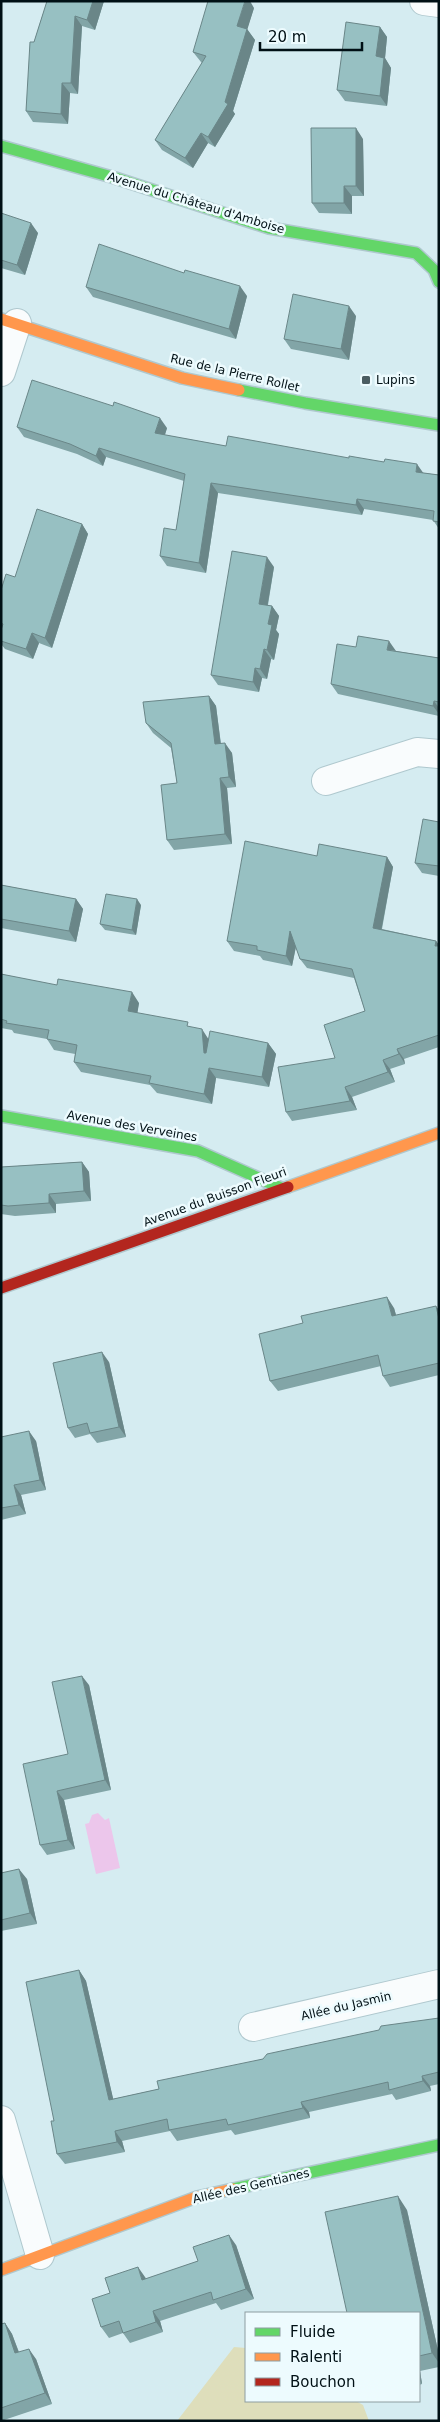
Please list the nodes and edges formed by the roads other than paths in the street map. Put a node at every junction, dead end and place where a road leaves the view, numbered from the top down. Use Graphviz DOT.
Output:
graph roads {
  1 [pos="424,1"];
  2 [pos="439,3"];
  3 [pos="1,146"];
  4 [pos="439,282"];
  5 [pos="9,321"];
  6 [pos="1,372"];
  7 [pos="439,425"];
  8 [pos="439,754"];
  9 [pos="326,781"];
  10 [pos="1,1116"];
  11 [pos="439,1133"];
  12 [pos="281,1188"];
  13 [pos="1,1288"];
  14 [pos="439,1984"];
  15 [pos="253,2027"];
  16 [pos="1,2120"];
  17 [pos="439,2145"];
  18 [pos="40,2256"];
  19 [pos="1,2270"];
  1 -- 2 [label="street"];
  3 -- 4 [label="street, Avenue du Château d'Amboise"];
  5 -- 6 [label="street"];
  5 -- 7 [label="street, Rue de la Pierre Rollet"];
  8 -- 9 [label="street"];
  10 -- 12 [label="street, Avenue des Verveines"];
  11 -- 12 [label="street, Avenue du Buisson Fleuri"];
  12 -- 13 [label="street, Avenue du Buisson Fleuri"];
  14 -- 15 [label="street, Allée du Jasmin"];
  16 -- 18 [label="street"];
  17 -- 18 [label="street, Allée des Gentianes"];
  18 -- 19 [label="street, Allée des Gentianes"];
}
